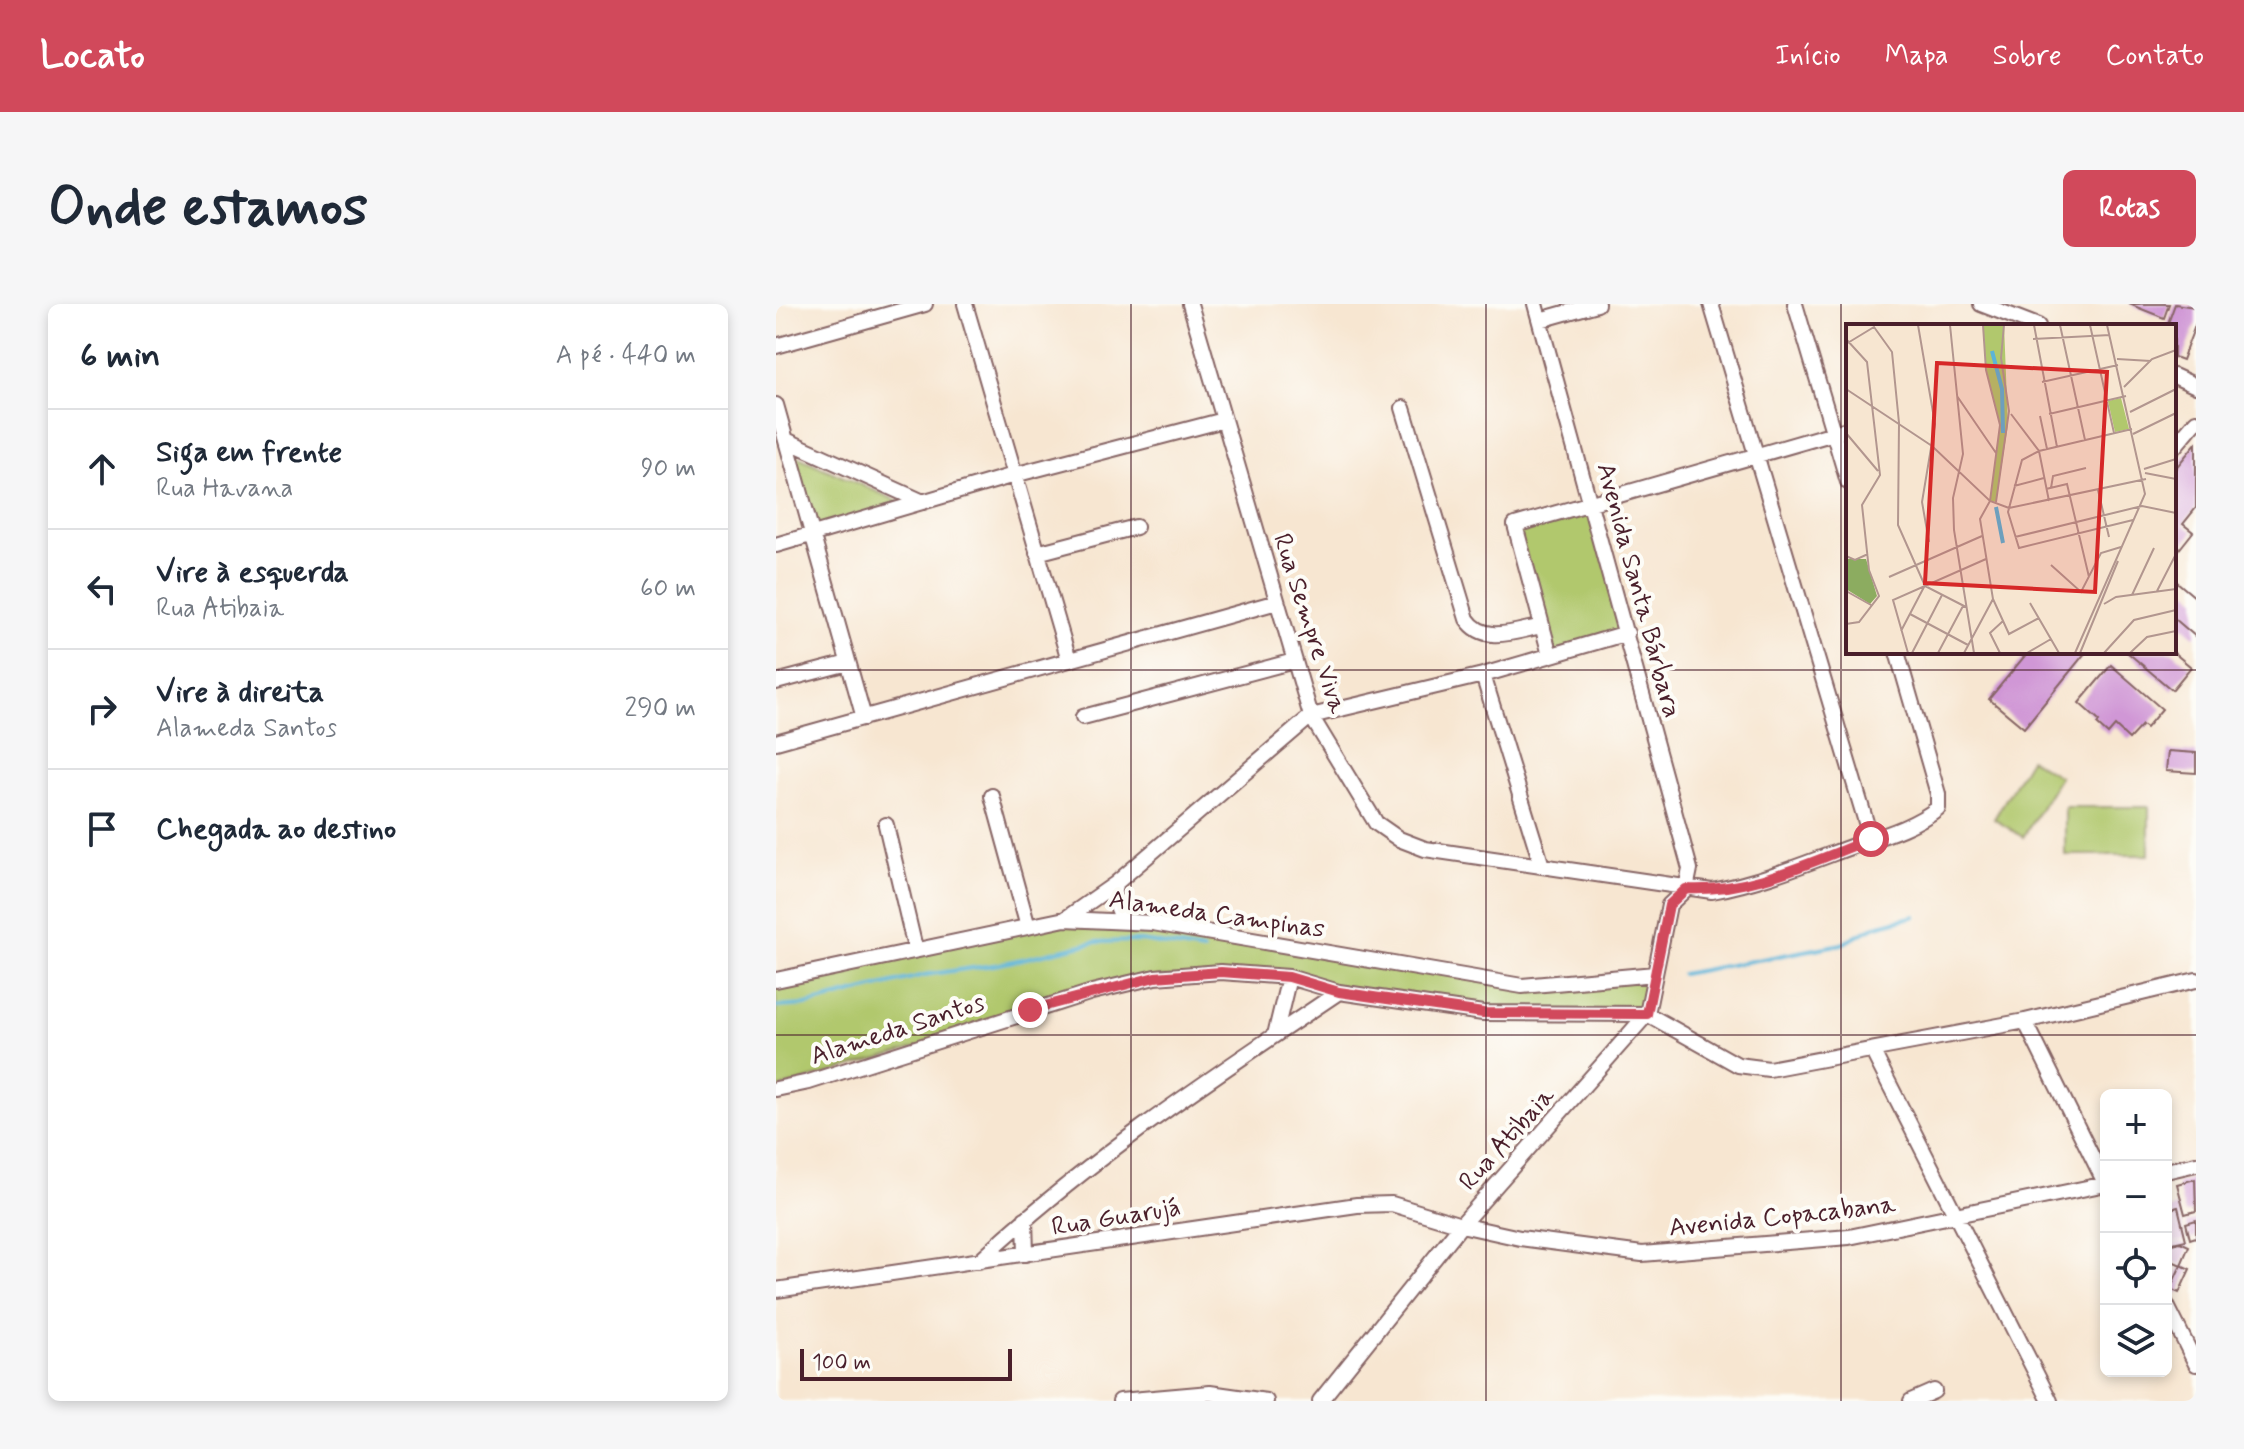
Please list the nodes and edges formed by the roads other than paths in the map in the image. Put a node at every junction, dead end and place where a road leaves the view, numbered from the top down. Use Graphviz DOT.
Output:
graph roads {
  1 [pos="925,304"];
  2 [pos="965,304"];
  3 [pos="1190,304"];
  4 [pos="1535,304"];
  5 [pos="1597,304"];
  6 [pos="1711,304"];
  7 [pos="1795,304"];
  8 [pos="1981,304"];
  9 [pos="1540,320"];
  10 [pos="2033,324"];
  11 [pos="776,346"];
  12 [pos="2176,377"];
  13 [pos="2196,386"];
  14 [pos="776,405"];
  15 [pos="1403,408"];
  16 [pos="1224,420"];
  17 [pos="2196,421"];
  18 [pos="1841,431"];
  19 [pos="786,440"];
  20 [pos="2176,445"];
  21 [pos="1756,455"];
  22 [pos="1846,467"];
  23 [pos="1014,475"];
  24 [pos="923,502"];
  25 [pos="1592,503"];
  26 [pos="1136,527"];
  27 [pos="813,535"];
  28 [pos="776,545"];
  29 [pos="1037,553"];
  30 [pos="1277,602"];
  31 [pos="1542,626"];
  32 [pos="1627,633"];
  33 [pos="1898,654"];
  34 [pos="1550,655"];
  35 [pos="1069,660"];
  36 [pos="1294,661"];
  37 [pos="848,663"];
  38 [pos="1483,675"];
  39 [pos="776,682"];
  40 [pos="1311,716"];
  41 [pos="1083,717"];
  42 [pos="864,718"];
  43 [pos="776,742"];
  44 [pos="992,796"];
  45 [pos="886,825"];
  46 [pos="1871,839"];
  47 [pos="1542,866"];
  48 [pos="1115,884"];
  49 [pos="1686,889"];
  50 [pos="1065,919"];
  51 [pos="1123,920"];
  52 [pos="1028,927"];
  53 [pos="915,948"];
  54 [pos="1655,974"];
  55 [pos="1289,977"];
  56 [pos="776,980"];
  57 [pos="2196,980"];
  58 [pos="1339,992"];
  59 [pos="1647,1014"];
  60 [pos="2025,1021"];
  61 [pos="1275,1035"];
  62 [pos="1873,1052"];
  63 [pos="776,1089"];
  64 [pos="2196,1164"];
  65 [pos="2172,1170"];
  66 [pos="2100,1172"];
  67 [pos="2100,1185"];
  68 [pos="1957,1218"];
  69 [pos="1025,1219"];
  70 [pos="1461,1225"];
  71 [pos="1026,1254"];
  72 [pos="979,1261"];
  73 [pos="776,1290"];
  74 [pos="2166,1305"];
  75 [pos="2196,1364"];
  76 [pos="1934,1391"];
  77 [pos="1120,1401"];
  78 [pos="1266,1401"];
  79 [pos="1320,1401"];
  80 [pos="1911,1401"];
  81 [pos="2050,1401"];
  1 -- 11 [label="street"];
  2 -- 23 [label="street"];
  3 -- 16 [label="street, Rua Sempre Viva"];
  4 -- 9 [label="street, Avenida Santa Bárbara"];
  5 -- 9 [label="street"];
  6 -- 21 [label="street"];
  7 -- 18 [label="street"];
  8 -- 10 [label="street"];
  9 -- 25 [label="street, Avenida Santa Bárbara"];
  12 -- 13 [label="street"];
  14 -- 19 [label="street"];
  15 -- 31 [label="street"];
  16 -- 23 [label="street"];
  16 -- 30 [label="street, Rua Sempre Viva"];
  17 -- 20 [label="street"];
  18 -- 21 [label="street"];
  18 -- 22 [label="street"];
  19 -- 24 [label="street"];
  19 -- 27 [label="street"];
  21 -- 25 [label="street"];
  21 -- 46 [label="street"];
  23 -- 24 [label="street"];
  23 -- 29 [label="street"];
  24 -- 27 [label="street"];
  25 -- 31 [label="street"];
  25 -- 32 [label="street, Avenida Santa Bárbara"];
  26 -- 29 [label="street"];
  27 -- 28 [label="street"];
  27 -- 37 [label="street"];
  29 -- 35 [label="street"];
  30 -- 35 [label="street"];
  30 -- 36 [label="street, Rua Sempre Viva"];
  31 -- 34 [label="street"];
  32 -- 34 [label="street"];
  32 -- 49 [label="street, Avenida Santa Bárbara"];
  33 -- 46 [label="street, Rua Sempre Viva"];
  34 -- 38 [label="street"];
  35 -- 42 [label="street"];
  36 -- 40 [label="street, Rua Sempre Viva"];
  36 -- 41 [label="street"];
  37 -- 39 [label="street"];
  37 -- 42 [label="street"];
  38 -- 40 [label="street"];
  38 -- 47 [label="street"];
  40 -- 47 [label="street, Rua Sempre Viva"];
  40 -- 48 [label="street"];
  42 -- 43 [label="street"];
  44 -- 52 [label="street"];
  45 -- 53 [label="street"];
  46 -- 49 [label="street, Rua Sempre Viva"];
  47 -- 49 [label="street, Rua Sempre Viva"];
  48 -- 50 [label="street"];
  48 -- 51 [label="street"];
  49 -- 54 [label="street"];
  50 -- 51 [label="street, Alameda Campinas"];
  50 -- 52 [label="street, Alameda Campinas"];
  51 -- 54 [label="street, Alameda Campinas"];
  52 -- 53 [label="street, Alameda Campinas"];
  53 -- 56 [label="street, Alameda Campinas"];
  54 -- 59 [label="street"];
  55 -- 58 [label="street, Alameda Santos"];
  55 -- 61 [label="street"];
  55 -- 63 [label="street, Alameda Santos"];
  57 -- 60 [label="street"];
  58 -- 59 [label="street, Alameda Santos"];
  58 -- 61 [label="street"];
  59 -- 62 [label="street"];
  59 -- 70 [label="street, Rua Atibaia"];
  60 -- 62 [label="street"];
  60 -- 66 [label="street"];
  61 -- 69 [label="street"];
  62 -- 68 [label="street"];
  64 -- 65 [label="street"];
  67 -- 68 [label="street, Avenida Copacabana"];
  68 -- 70 [label="street, Avenida Copacabana"];
  68 -- 81 [label="street"];
  69 -- 71 [label="street"];
  69 -- 72 [label="street"];
  70 -- 71 [label="street, Rua Guarujá"];
  70 -- 79 [label="street, Rua Atibaia"];
  71 -- 72 [label="street, Rua Guarujá"];
  72 -- 73 [label="street, Rua Guarujá"];
  74 -- 75 [label="street"];
  76 -- 80 [label="street"];
  77 -- 78 [label="street"];
}
